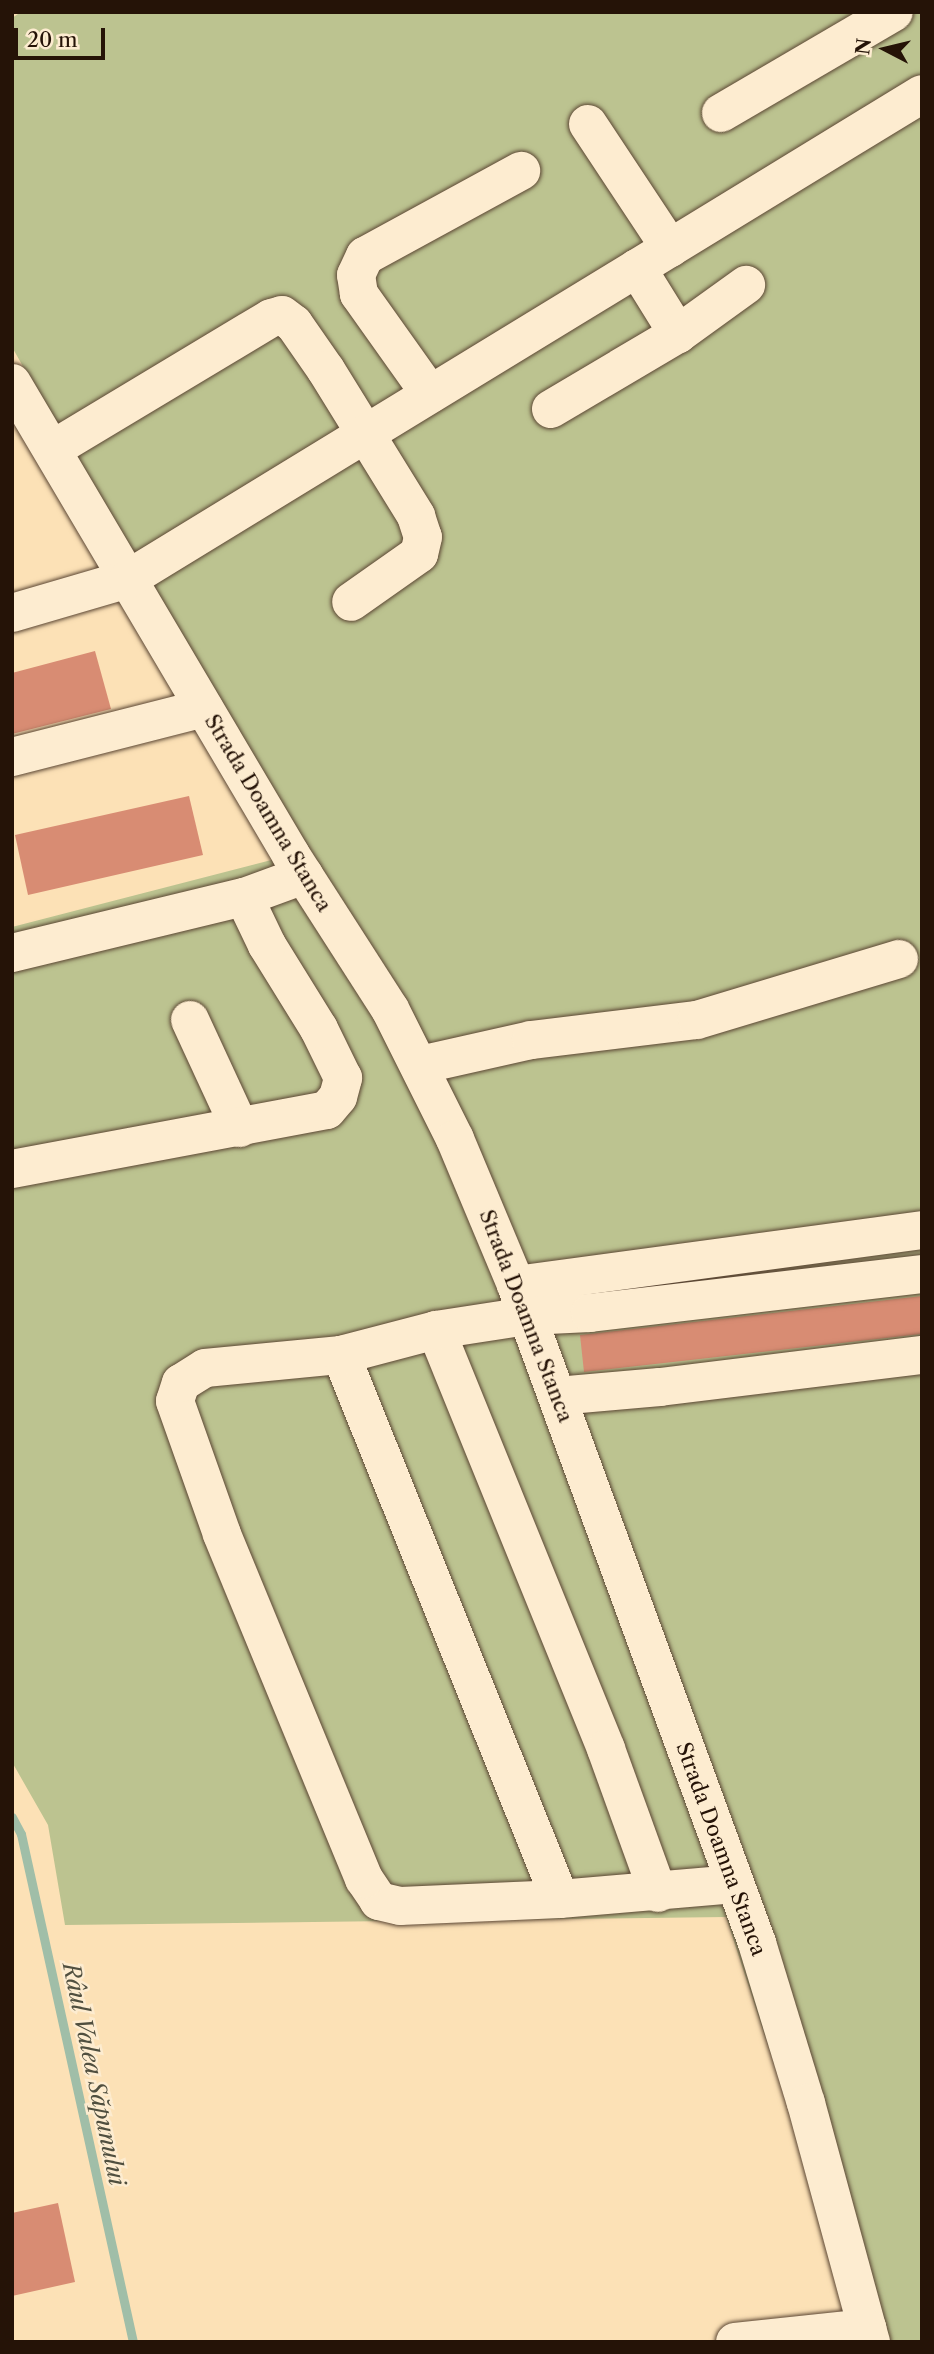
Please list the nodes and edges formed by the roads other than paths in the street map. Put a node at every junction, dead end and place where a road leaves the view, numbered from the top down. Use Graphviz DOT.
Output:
graph roads {
  1 [pos="894,12"];
  2 [pos="922,94"];
  3 [pos="721,113"];
  4 [pos="588,124"];
  5 [pos="521,171"];
  6 [pos="670,248"];
  7 [pos="637,268"];
  8 [pos="746,285"];
  9 [pos="678,334"];
  10 [pos="12,383"];
  11 [pos="430,394"];
  12 [pos="551,409"];
  13 [pos="366,433"];
  14 [pos="53,449"];
  15 [pos="128,579"];
  16 [pos="351,603"];
  17 [pos="12,613"];
  18 [pos="204,708"];
  19 [pos="12,757"];
  20 [pos="304,875"];
  21 [pos="244,897"];
  22 [pos="12,953"];
  23 [pos="899,959"];
  24 [pos="190,1020"];
  25 [pos="420,1065"];
  26 [pos="240,1128"];
  27 [pos="12,1169"];
  28 [pos="922,1230"];
  29 [pos="922,1274"];
  30 [pos="522,1300"];
  31 [pos="436,1330"];
  32 [pos="341,1355"];
  33 [pos="922,1355"];
  34 [pos="557,1396"];
  35 [pos="735,1884"];
  36 [pos="658,1893"];
  37 [pos="560,1899"];
  38 [pos="869,2335"];
  39 [pos="735,2342"];
  1 -- 3 [label="street"];
  2 -- 6 [label="street"];
  4 -- 6 [label="street"];
  5 -- 11 [label="street"];
  6 -- 7 [label="street"];
  7 -- 9 [label="street"];
  7 -- 11 [label="street"];
  8 -- 9 [label="street"];
  9 -- 12 [label="street"];
  10 -- 14 [label="street, Strada Doamna Stanca"];
  11 -- 13 [label="street"];
  13 -- 14 [label="street"];
  13 -- 15 [label="street"];
  13 -- 16 [label="street"];
  14 -- 15 [label="street, Strada Doamna Stanca"];
  15 -- 17 [label="street"];
  15 -- 18 [label="street, Strada Doamna Stanca"];
  18 -- 19 [label="street"];
  18 -- 20 [label="street, Strada Doamna Stanca"];
  20 -- 21 [label="street"];
  20 -- 25 [label="street, Strada Doamna Stanca"];
  21 -- 22 [label="street"];
  21 -- 26 [label="street"];
  23 -- 25 [label="street"];
  24 -- 26 [label="street"];
  25 -- 30 [label="street, Strada Doamna Stanca"];
  26 -- 27 [label="street"];
  28 -- 30 [label="street"];
  29 -- 30 [label="street"];
  30 -- 31 [label="street"];
  30 -- 34 [label="street, Strada Doamna Stanca"];
  31 -- 32 [label="street"];
  31 -- 36 [label="street"];
  32 -- 37 [label="street"];
  32 -- 37 [label="street"];
  33 -- 34 [label="street"];
  34 -- 35 [label="street, Strada Doamna Stanca"];
  35 -- 36 [label="street"];
  35 -- 38 [label="street, Strada Doamna Stanca"];
  36 -- 37 [label="street"];
  38 -- 39 [label="street, Strada Doamna Stanca"];
}
